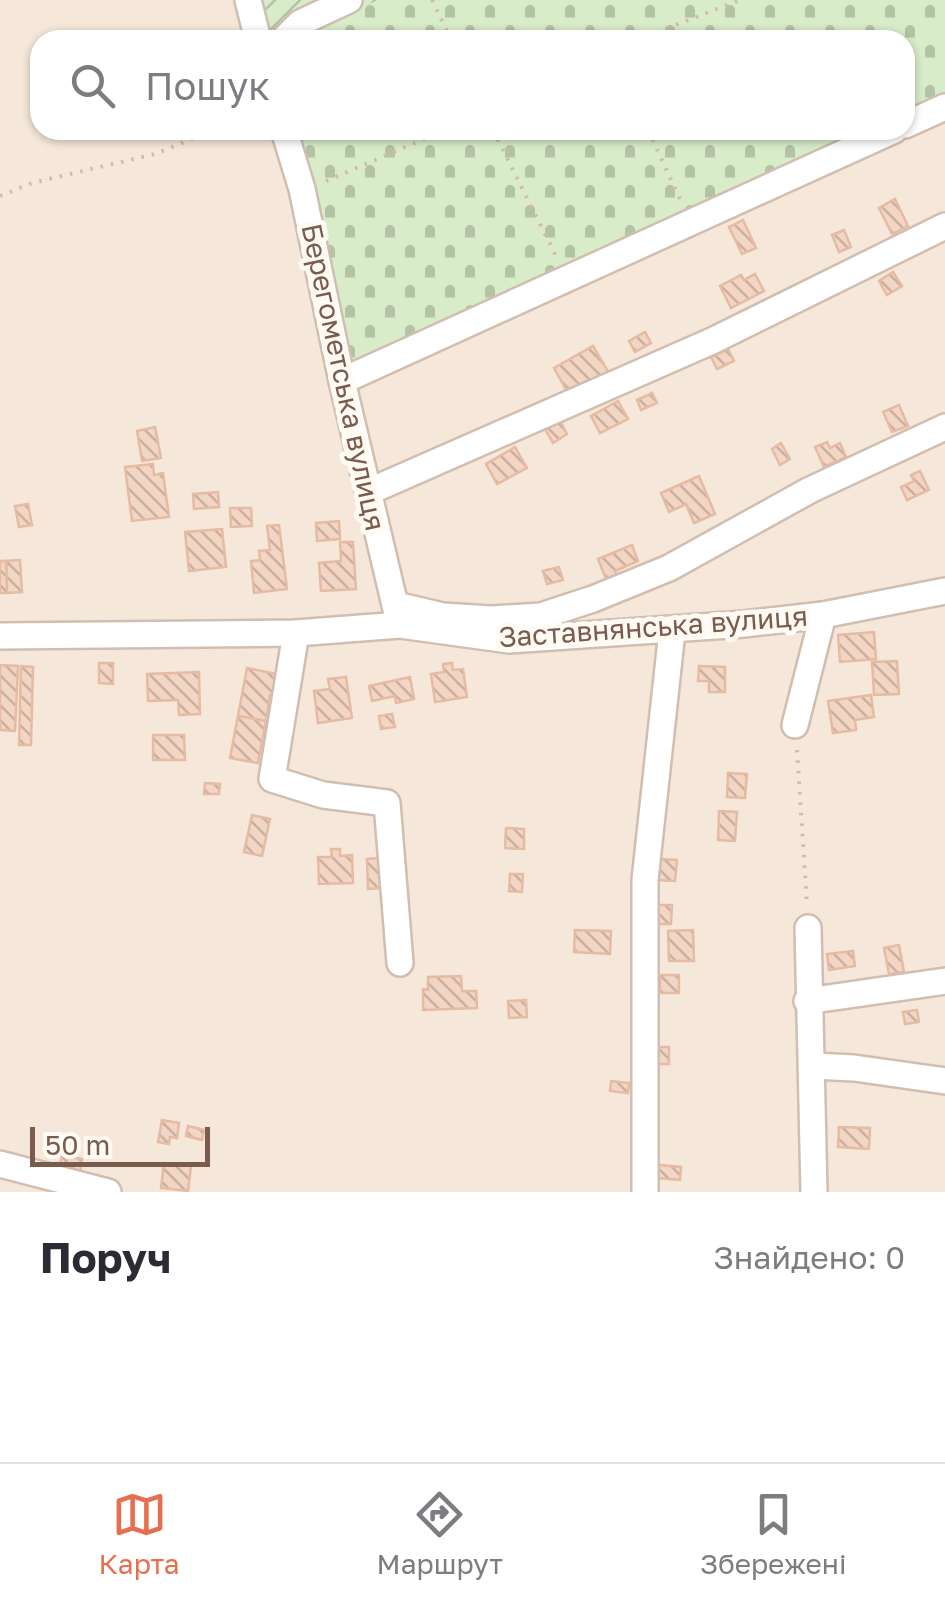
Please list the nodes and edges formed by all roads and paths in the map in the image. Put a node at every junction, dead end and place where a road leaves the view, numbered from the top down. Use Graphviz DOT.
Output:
graph roads {
  1 [pos="248,0"];
  2 [pos="349,0"];
  3 [pos="432,0"];
  4 [pos="740,0"];
  5 [pos="256,30"];
  6 [pos="293,30"];
  7 [pos="446,30"];
  8 [pos="663,30"];
  9 [pos="945,107"];
  10 [pos="915,120"];
  11 [pos="189,140"];
  12 [pos="287,140"];
  13 [pos="423,140"];
  14 [pos="498,140"];
  15 [pos="653,140"];
  16 [pos="872,140"];
  17 [pos="302,190"];
  18 [pos="0,196"];
  19 [pos="680,199"];
  20 [pos="945,226"];
  21 [pos="558,261"];
  22 [pos="342,381"];
  23 [pos="945,426"];
  24 [pos="368,492"];
  25 [pos="945,591"];
  26 [pos="398,615"];
  27 [pos="823,615"];
  28 [pos="672,631"];
  29 [pos="296,633"];
  30 [pos="0,636"];
  31 [pos="795,725"];
  32 [pos="808,928"];
  33 [pos="400,963"];
  34 [pos="945,982"];
  35 [pos="808,1000"];
  36 [pos="813,1066"];
  37 [pos="945,1081"];
  38 [pos="0,1164"];
  39 [pos="108,1192"];
  40 [pos="645,1192"];
  41 [pos="814,1192"];
  1 -- 5 [label="street"];
  2 -- 6 [label="street"];
  3 -- 7 [label="path"];
  4 -- 8 [label="path"];
  9 -- 10 [label="street"];
  11 -- 18 [label="path"];
  12 -- 17 [label="street, Берегометська вулиця"];
  13 -- 17 [label="path"];
  14 -- 21 [label="path"];
  15 -- 19 [label="path"];
  16 -- 22 [label="street"];
  17 -- 22 [label="street, Берегометська вулиця"];
  20 -- 24 [label="street"];
  22 -- 24 [label="street, Берегометська вулиця"];
  23 -- 26 [label="street"];
  24 -- 26 [label="street, Берегометська вулиця"];
  25 -- 27 [label="street, Заставнянська вулиця"];
  26 -- 28 [label="street, Заставнянська вулиця"];
  26 -- 29 [label="street, Заставнянська вулиця"];
  27 -- 28 [label="street, Заставнянська вулиця"];
  27 -- 31 [label="street"];
  28 -- 40 [label="street"];
  29 -- 30 [label="street, Заставнянська вулиця"];
  29 -- 33 [label="street"];
  31 -- 32 [label="path"];
  32 -- 35 [label="street"];
  34 -- 35 [label="street"];
  35 -- 36 [label="street"];
  36 -- 37 [label="street"];
  36 -- 41 [label="street"];
  38 -- 39 [label="street"];
}
